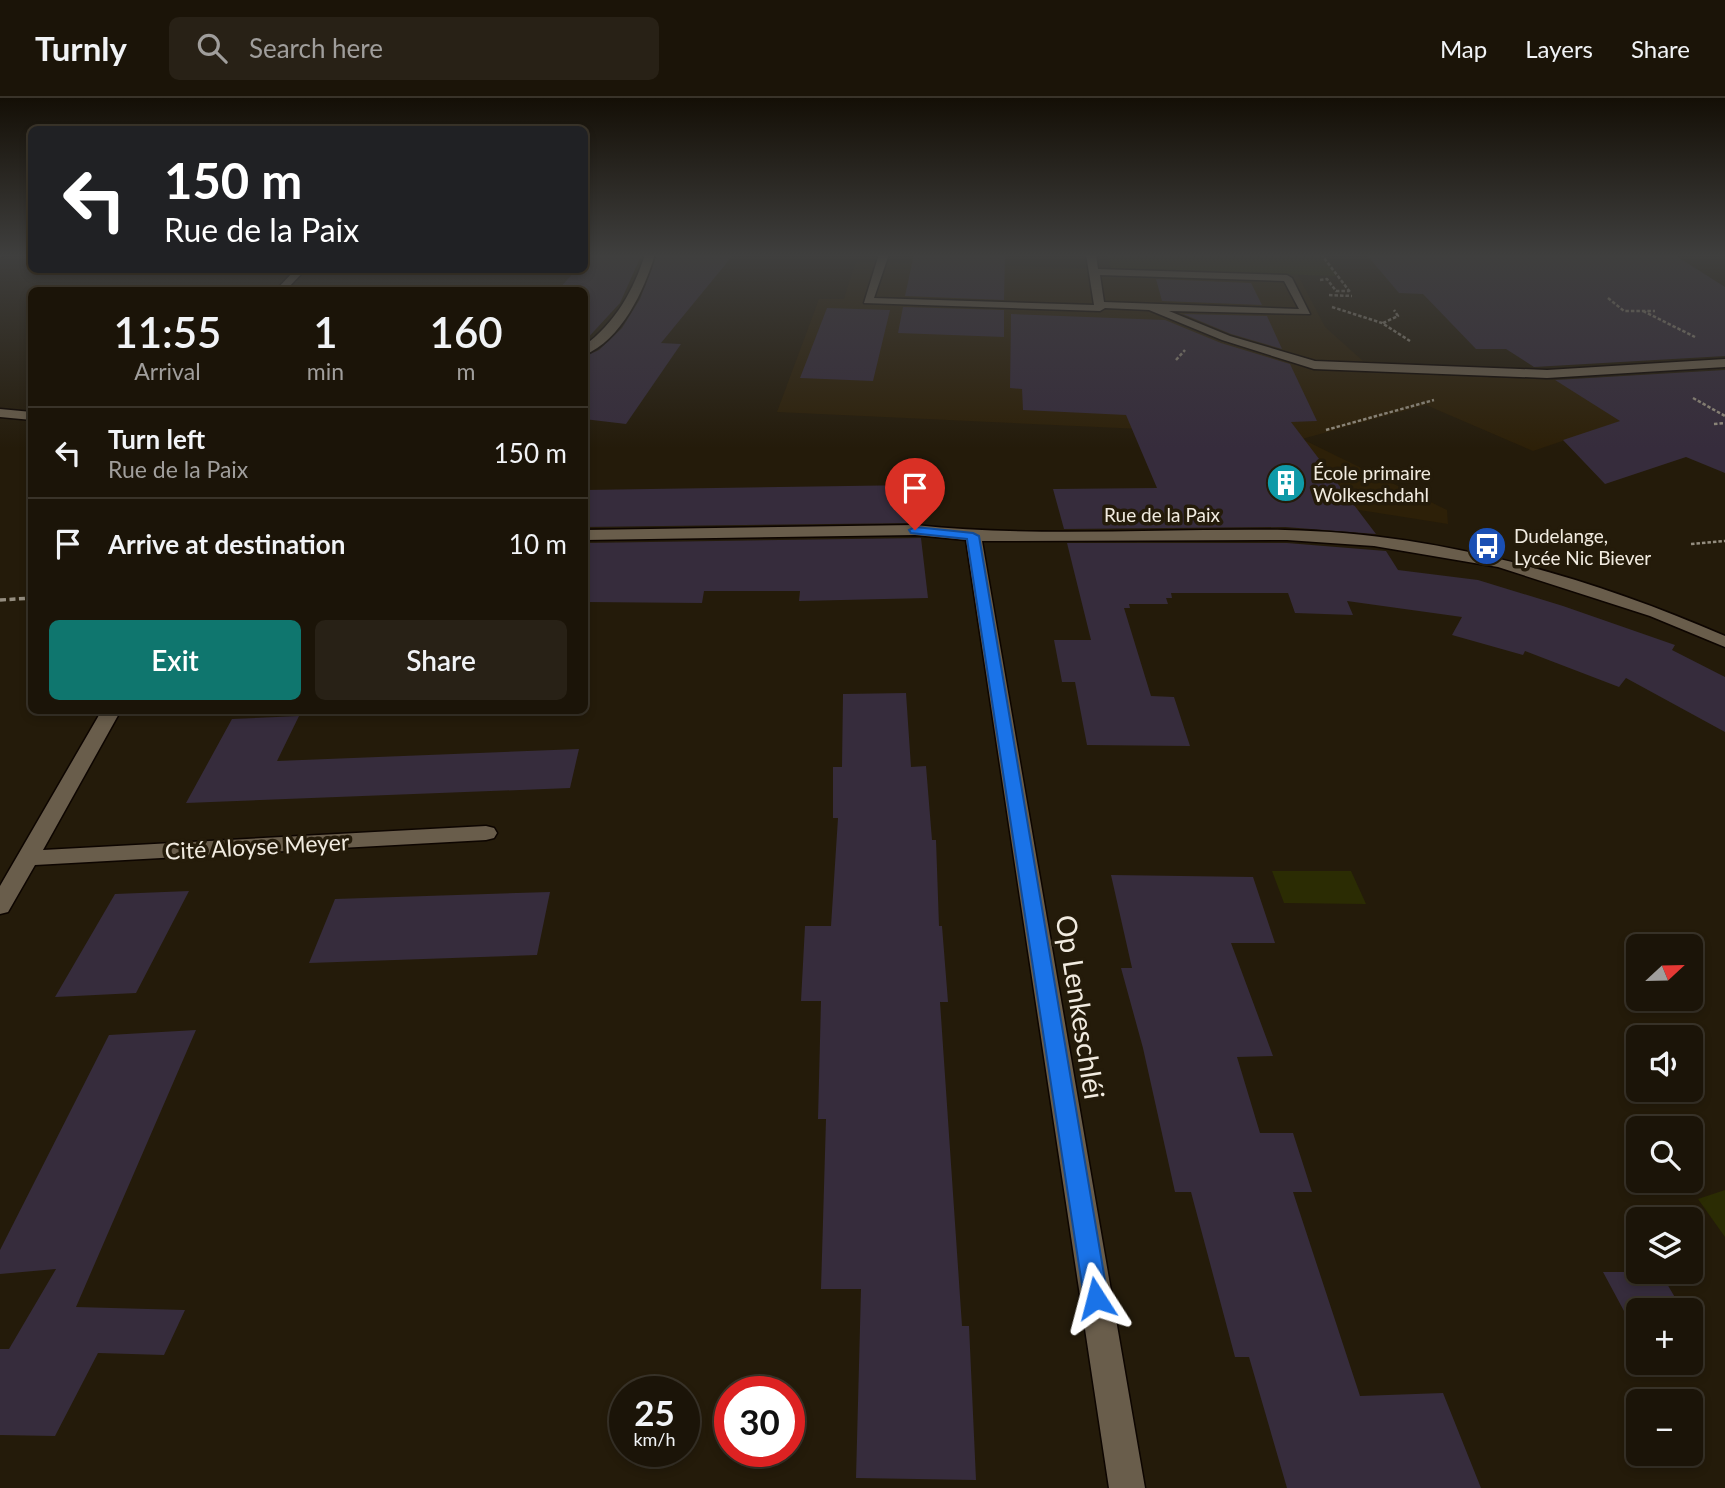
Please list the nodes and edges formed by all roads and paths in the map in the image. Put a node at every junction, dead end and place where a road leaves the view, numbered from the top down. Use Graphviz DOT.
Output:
graph roads {
  1 [pos="615,319"];
  2 [pos="1176,319"];
  3 [pos="1369,319"];
  4 [pos="1391,319"];
  5 [pos="1382,323"];
  6 [pos="588,349"];
  7 [pos="1725,363"];
  8 [pos="1453,370"];
  9 [pos="1693,398"];
  10 [pos="1425,403"];
  11 [pos="0,413"];
  12 [pos="28,416"];
  13 [pos="1725,416"];
  14 [pos="1725,423"];
  15 [pos="1714,424"];
  16 [pos="1326,430"];
  17 [pos="588,535"];
  18 [pos="973,536"];
  19 [pos="1725,541"];
  20 [pos="1691,544"];
  21 [pos="28,598"];
  22 [pos="0,600"];
  23 [pos="1725,641"];
  24 [pos="110,714"];
  25 [pos="486,834"];
  26 [pos="28,858"];
  27 [pos="0,906"];
  28 [pos="1127,1488"];
  1 -- 6 [label="street"];
  2 -- 8 [label="street"];
  3 -- 5 [label="path"];
  4 -- 5 [label="path"];
  5 -- 8 [label="path"];
  7 -- 8 [label="street"];
  9 -- 13 [label="path"];
  10 -- 16 [label="path"];
  11 -- 12 [label="street"];
  14 -- 15 [label="path"];
  17 -- 18 [label="street, Rue de la Paix"];
  18 -- 23 [label="street, Rue de la Paix"];
  18 -- 28 [label="street, Op Lenkeschléi"];
  19 -- 20 [label="path"];
  21 -- 22 [label="path"];
  24 -- 26 [label="street"];
  25 -- 26 [label="street, Cité Aloyse Meyer"];
  26 -- 27 [label="street"];
}
